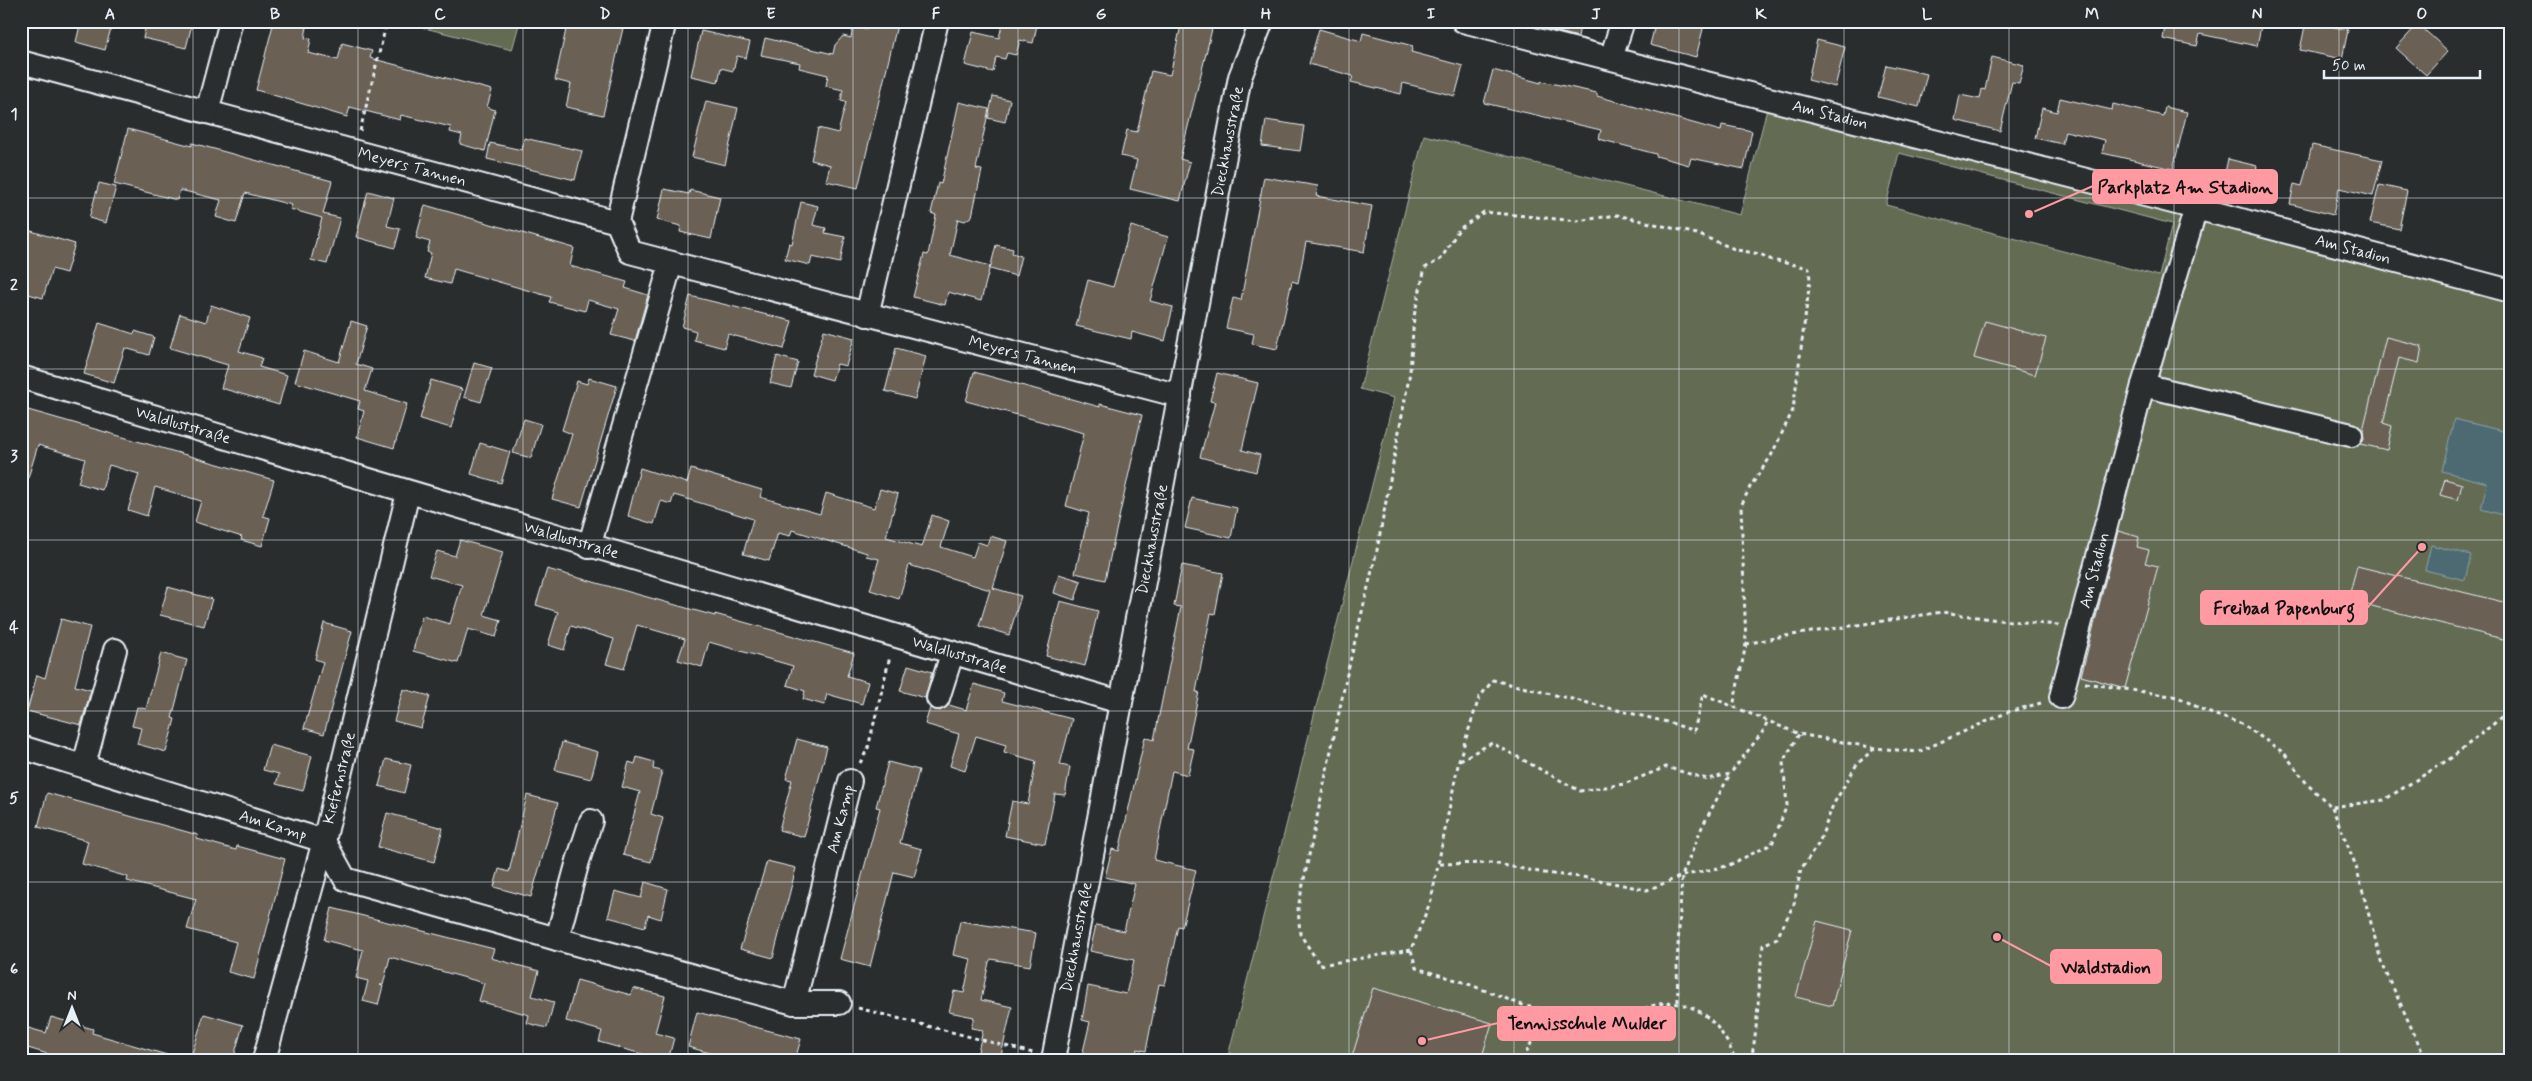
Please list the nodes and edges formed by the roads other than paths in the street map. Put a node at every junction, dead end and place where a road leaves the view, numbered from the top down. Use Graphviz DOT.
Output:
graph roads {
  1 [pos="231,21"];
  2 [pos="665,21"];
  3 [pos="937,21"];
  4 [pos="1262,21"];
  5 [pos="1463,21"];
  6 [pos="1623,21"];
  7 [pos="1611,58"];
  8 [pos="21,62"];
  9 [pos="207,112"];
  10 [pos="2196,208"];
  11 [pos="618,222"];
  12 [pos="671,263"];
  13 [pos="2511,291"];
  14 [pos="867,315"];
  15 [pos="21,377"];
  16 [pos="2143,385"];
  17 [pos="1180,396"];
  18 [pos="2351,435"];
  19 [pos="408,493"];
  20 [pos="589,546"];
  21 [pos="115,650"];
  22 [pos="952,654"];
  23 [pos="2063,689"];
  24 [pos="938,698"];
  25 [pos="1120,702"];
  26 [pos="21,747"];
  27 [pos="84,766"];
  28 [pos="850,781"];
  29 [pos="591,821"];
  30 [pos="324,841"];
  31 [pos="558,939"];
  32 [pos="794,1003"];
  33 [pos="839,1003"];
  34 [pos="1053,1059"];
  35 [pos="264,1060"];
  1 -- 9 [label="street"];
  2 -- 11 [label="street"];
  3 -- 14 [label="street"];
  4 -- 17 [label="street, Dieckhausstraße"];
  5 -- 7 [label="street, Am Stadion"];
  6 -- 7 [label="street"];
  7 -- 10 [label="street, Am Stadion"];
  8 -- 9 [label="street, Meyers Tannen"];
  9 -- 11 [label="street, Meyers Tannen"];
  10 -- 13 [label="street, Am Stadion"];
  10 -- 16 [label="street, Am Stadion"];
  11 -- 12 [label="street, Meyers Tannen"];
  12 -- 14 [label="street, Meyers Tannen"];
  12 -- 20 [label="street"];
  14 -- 17 [label="street, Meyers Tannen"];
  15 -- 19 [label="street, Waldluststraße"];
  16 -- 18 [label="street"];
  16 -- 23 [label="street, Am Stadion"];
  17 -- 25 [label="street, Dieckhausstraße"];
  19 -- 20 [label="street, Waldluststraße"];
  19 -- 30 [label="street, Kiefernstraße"];
  20 -- 22 [label="street, Waldluststraße"];
  21 -- 27 [label="street"];
  22 -- 24 [label="street"];
  22 -- 25 [label="street, Waldluststraße"];
  25 -- 34 [label="street, Dieckhausstraße"];
  26 -- 27 [label="street, Am Kamp"];
  27 -- 30 [label="street, Am Kamp"];
  28 -- 32 [label="street, Am Kamp"];
  29 -- 31 [label="street"];
  30 -- 31 [label="street, Am Kamp"];
  30 -- 35 [label="street, Kiefernstraße"];
  31 -- 32 [label="street, Am Kamp"];
  32 -- 33 [label="street, Am Kamp"];
}
